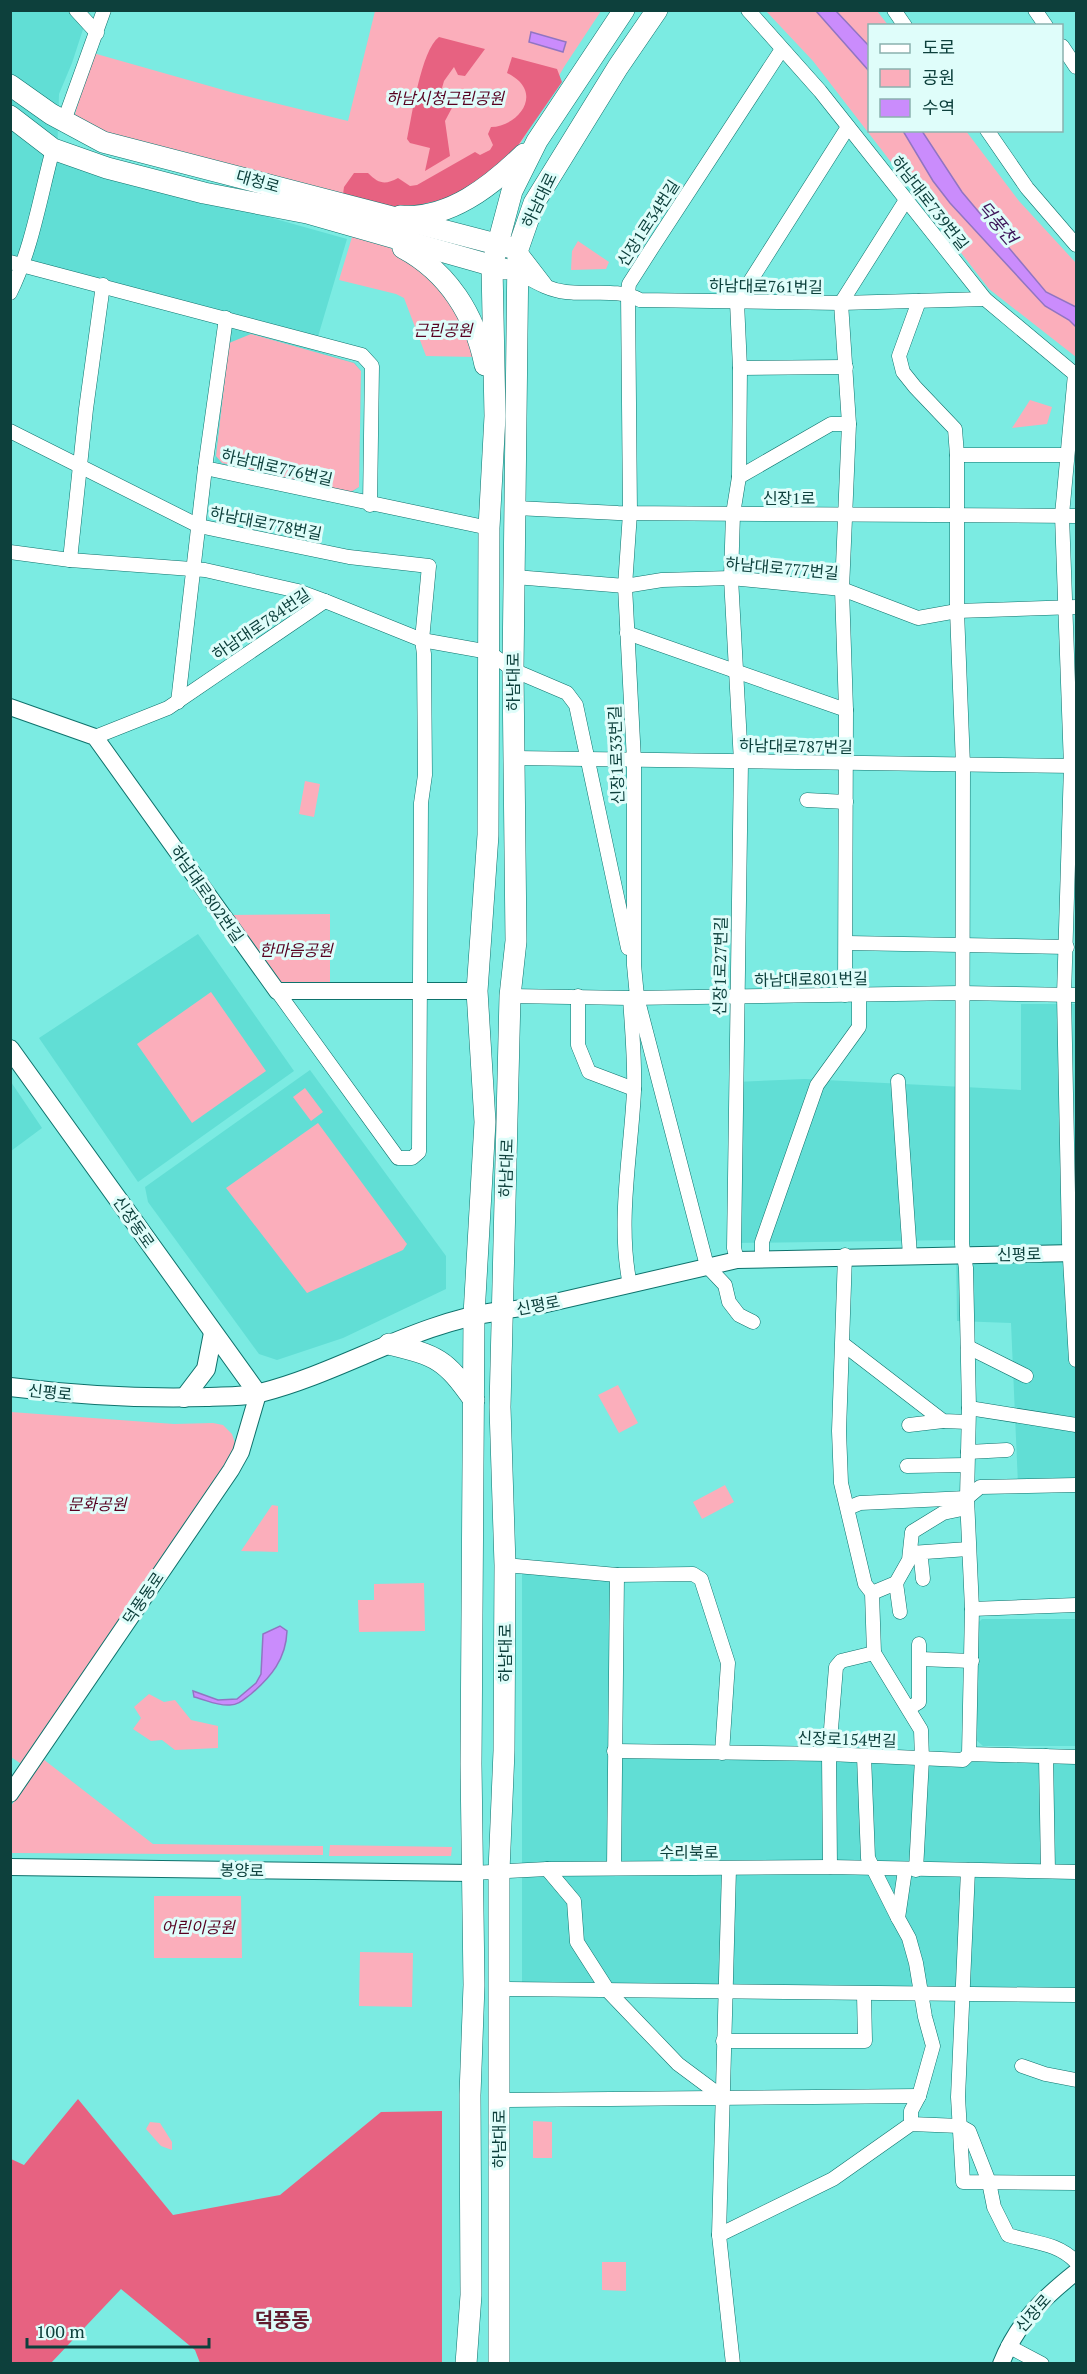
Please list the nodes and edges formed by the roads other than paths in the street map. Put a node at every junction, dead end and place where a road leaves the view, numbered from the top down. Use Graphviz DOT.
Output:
graph roads {
  1 [pos="76,10"];
  2 [pos="104,10"];
  3 [pos="624,10"];
  4 [pos="657,10"];
  5 [pos="748,10"];
  6 [pos="894,10"];
  7 [pos="1035,10"];
  8 [pos="904,24"];
  9 [pos="1045,24"];
  10 [pos="97,33"];
  11 [pos="1063,47"];
  12 [pos="782,49"];
  13 [pos="1077,67"];
  14 [pos="10,85"];
  15 [pos="10,116"];
  16 [pos="64,121"];
  17 [pos="848,127"];
  18 [pos="988,132"];
  19 [pos="537,141"];
  20 [pos="53,149"];
  21 [pos="521,172"];
  22 [pos="906,200"];
  23 [pos="534,203"];
  24 [pos="371,222"];
  25 [pos="495,244"];
  26 [pos="1077,245"];
  27 [pos="519,249"];
  28 [pos="17,264"];
  29 [pos="492,266"];
  30 [pos="519,273"];
  31 [pos="103,285"];
  32 [pos="548,288"];
  33 [pos="10,293"];
  34 [pos="628,293"];
  35 [pos="985,299"];
  36 [pos="919,301"];
  37 [pos="737,302"];
  38 [pos="841,303"];
  39 [pos="226,318"];
  40 [pos="846,367"];
  41 [pos="740,368"];
  42 [pos="1076,374"];
  43 [pos="495,416"];
  44 [pos="849,424"];
  45 [pos="10,431"];
  46 [pos="957,455"];
  47 [pos="1066,455"];
  48 [pos="80,466"];
  49 [pos="205,468"];
  50 [pos="1071,473"];
  51 [pos="739,477"];
  52 [pos="370,505"];
  53 [pos="516,508"];
  54 [pos="630,513"];
  55 [pos="733,514"];
  56 [pos="845,515"];
  57 [pos="958,515"];
  58 [pos="1062,515"];
  59 [pos="1077,516"];
  60 [pos="199,526"];
  61 [pos="489,528"];
  62 [pos="10,552"];
  63 [pos="69,560"];
  64 [pos="193,569"];
  65 [pos="514,576"];
  66 [pos="731,578"];
  67 [pos="625,586"];
  68 [pos="842,589"];
  69 [pos="325,601"];
  70 [pos="1070,607"];
  71 [pos="957,611"];
  72 [pos="627,633"];
  73 [pos="422,640"];
  74 [pos="489,652"];
  75 [pos="513,670"];
  76 [pos="736,671"];
  77 [pos="178,702"];
  78 [pos="10,707"];
  79 [pos="846,710"];
  80 [pos="95,736"];
  81 [pos="514,758"];
  82 [pos="589,760"];
  83 [pos="634,760"];
  84 [pos="741,762"];
  85 [pos="845,763"];
  86 [pos="963,765"];
  87 [pos="1074,766"];
  88 [pos="807,800"];
  89 [pos="846,802"];
  90 [pos="1072,914"];
  91 [pos="847,943"];
  92 [pos="963,944"];
  93 [pos="1067,947"];
  94 [pos="634,965"];
  95 [pos="278,991"];
  96 [pos="422,991"];
  97 [pos="477,991"];
  98 [pos="961,993"];
  99 [pos="845,995"];
  100 [pos="860,995"];
  101 [pos="1070,995"];
  102 [pos="510,996"];
  103 [pos="578,996"];
  104 [pos="736,997"];
  105 [pos="634,998"];
  106 [pos="10,1049"];
  107 [pos="898,1081"];
  108 [pos="634,1089"];
  109 [pos="1073,1253"];
  110 [pos="845,1256"];
  111 [pos="910,1256"];
  112 [pos="966,1256"];
  113 [pos="762,1259"];
  114 [pos="737,1260"];
  115 [pos="707,1266"];
  116 [pos="630,1285"];
  117 [pos="501,1311"];
  118 [pos="474,1315"];
  119 [pos="753,1322"];
  120 [pos="213,1334"];
  121 [pos="389,1344"];
  122 [pos="843,1344"];
  123 [pos="968,1347"];
  124 [pos="1077,1360"];
  125 [pos="1026,1376"];
  126 [pos="10,1387"];
  127 [pos="258,1394"];
  128 [pos="184,1398"];
  129 [pos="474,1400"];
  130 [pos="969,1415"];
  131 [pos="943,1421"];
  132 [pos="909,1425"];
  133 [pos="1077,1425"];
  134 [pos="1007,1450"];
  135 [pos="967,1458"];
  136 [pos="908,1466"];
  137 [pos="1077,1485"];
  138 [pos="967,1503"];
  139 [pos="848,1508"];
  140 [pos="968,1549"];
  141 [pos="910,1553"];
  142 [pos="505,1565"];
  143 [pos="617,1575"];
  144 [pos="923,1579"];
  145 [pos="896,1583"];
  146 [pos="872,1593"];
  147 [pos="1077,1605"];
  148 [pos="972,1609"];
  149 [pos="900,1612"];
  150 [pos="919,1644"];
  151 [pos="874,1653"];
  152 [pos="920,1659"];
  153 [pos="972,1661"];
  154 [pos="909,1708"];
  155 [pos="614,1751"];
  156 [pos="722,1753"];
  157 [pos="830,1754"];
  158 [pos="969,1754"];
  159 [pos="864,1756"];
  160 [pos="1046,1756"];
  161 [pos="1077,1757"];
  162 [pos="922,1759"];
  163 [pos="10,1794"];
  164 [pos="10,1867"];
  165 [pos="830,1867"];
  166 [pos="614,1868"];
  167 [pos="873,1868"];
  168 [pos="548,1869"];
  169 [pos="729,1869"];
  170 [pos="911,1870"];
  171 [pos="968,1870"];
  172 [pos="499,1871"];
  173 [pos="1048,1871"];
  174 [pos="1077,1872"];
  175 [pos="473,1873"];
  176 [pos="898,1918"];
  177 [pos="500,1989"];
  178 [pos="609,1992"];
  179 [pos="725,1993"];
  180 [pos="864,1994"];
  181 [pos="922,1994"];
  182 [pos="963,1994"];
  183 [pos="1077,1995"];
  184 [pos="723,2041"];
  185 [pos="1022,2066"];
  186 [pos="1077,2080"];
  187 [pos="721,2096"];
  188 [pos="919,2096"];
  189 [pos="499,2100"];
  190 [pos="911,2124"];
  191 [pos="960,2126"];
  192 [pos="989,2182"];
  193 [pos="1077,2183"];
  194 [pos="719,2235"];
  195 [pos="1077,2262"];
  196 [pos="1077,2272"];
  197 [pos="1008,2346"];
  198 [pos="466,2364"];
  199 [pos="499,2364"];
  200 [pos="733,2364"];
  201 [pos="1001,2364"];
  202 [pos="1042,2364"];
  1 -- 10 [label="street"];
  2 -- 10 [label="street"];
  3 -- 19 [label="main road, 하남대로"];
  4 -- 23 [label="main road, 하남대로"];
  5 -- 12 [label="street, 하남대로739번길"];
  6 -- 8 [label="street"];
  7 -- 9 [label="street"];
  10 -- 16 [label="street"];
  11 -- 13 [label="street"];
  12 -- 17 [label="street, 하남대로739번길"];
  12 -- 34 [label="street, 신장1로34번길"];
  14 -- 16 [label="main road, 대청로"];
  15 -- 20 [label="main road, 대청로"];
  16 -- 24 [label="main road, 대청로"];
  17 -- 22 [label="street, 하남대로739번길"];
  17 -- 37 [label="street"];
  18 -- 26 [label="street"];
  19 -- 21 [label="main road, 하남대로"];
  19 -- 24 [label="main road"];
  20 -- 24 [label="main road, 대청로"];
  20 -- 28 [label="street"];
  21 -- 23 [label="main road"];
  21 -- 25 [label="main road, 하남대로"];
  22 -- 35 [label="street, 하남대로739번길"];
  22 -- 38 [label="street"];
  23 -- 27 [label="main road, 하남대로"];
  24 -- 25 [label="main road, 대청로"];
  24 -- 29 [label="main road, 대청로"];
  24 -- 43 [label="main road"];
  25 -- 27 [label="main road, 대청로"];
  25 -- 29 [label="main road, 하남대로"];
  27 -- 30 [label="main road, 하남대로"];
  27 -- 32 [label="street"];
  28 -- 31 [label="street"];
  28 -- 33 [label="street"];
  29 -- 30 [label="main road, 대청로"];
  29 -- 43 [label="main road, 하남대로"];
  30 -- 32 [label="street, 하남대로761번길"];
  30 -- 53 [label="main road, 하남대로"];
  31 -- 39 [label="street"];
  31 -- 48 [label="street"];
  32 -- 34 [label="street, 하남대로761번길"];
  34 -- 37 [label="street, 하남대로761번길"];
  34 -- 54 [label="street, 신장1로34번길"];
  35 -- 36 [label="street, 하남대로761번길"];
  35 -- 42 [label="street, 하남대로739번길"];
  36 -- 38 [label="street, 하남대로761번길"];
  36 -- 46 [label="street"];
  37 -- 38 [label="street, 하남대로761번길"];
  37 -- 41 [label="street, 신장1로27번길"];
  38 -- 40 [label="street"];
  39 -- 49 [label="street, 하남대로776번길"];
  39 -- 52 [label="street"];
  40 -- 41 [label="street"];
  40 -- 44 [label="street"];
  41 -- 51 [label="street, 신장1로27번길"];
  42 -- 47 [label="street"];
  43 -- 61 [label="main road, 하남대로"];
  44 -- 51 [label="street"];
  44 -- 56 [label="street"];
  45 -- 48 [label="street, 하남대로778번길"];
  46 -- 47 [label="street"];
  46 -- 57 [label="street"];
  47 -- 50 [label="street"];
  48 -- 60 [label="street, 하남대로778번길"];
  48 -- 63 [label="street"];
  49 -- 52 [label="street, 하남대로776번길"];
  49 -- 60 [label="street"];
  50 -- 58 [label="street"];
  51 -- 55 [label="street, 신장1로27번길"];
  52 -- 61 [label="street, 하남대로776번길"];
  53 -- 54 [label="street, 신장1로"];
  53 -- 65 [label="main road, 하남대로"];
  54 -- 55 [label="street, 신장1로"];
  54 -- 67 [label="street, 신장1로33번길"];
  55 -- 56 [label="street, 신장1로"];
  55 -- 66 [label="street, 신장1로27번길"];
  56 -- 57 [label="street, 신장1로"];
  56 -- 68 [label="street"];
  57 -- 58 [label="street, 신장1로"];
  57 -- 71 [label="street"];
  58 -- 59 [label="street, 신장1로"];
  58 -- 70 [label="street"];
  60 -- 64 [label="street"];
  60 -- 73 [label="street, 하남대로778번길"];
  61 -- 74 [label="main road, 하남대로"];
  62 -- 63 [label="street"];
  63 -- 64 [label="street"];
  64 -- 69 [label="street"];
  64 -- 77 [label="street"];
  65 -- 67 [label="street, 하남대로777번길"];
  65 -- 75 [label="main road, 하남대로"];
  66 -- 67 [label="street, 하남대로777번길"];
  66 -- 68 [label="street, 하남대로777번길"];
  66 -- 76 [label="street, 신장1로27번길"];
  67 -- 72 [label="street, 신장1로33번길"];
  68 -- 71 [label="street, 하남대로777번길"];
  68 -- 79 [label="street"];
  69 -- 73 [label="street, 하남대로784번길"];
  69 -- 77 [label="street, 하남대로784번길"];
  70 -- 71 [label="street, 하남대로777번길"];
  70 -- 87 [label="street"];
  71 -- 86 [label="street"];
  72 -- 76 [label="street"];
  72 -- 83 [label="street, 신장1로33번길"];
  73 -- 74 [label="street, 하남대로784번길"];
  73 -- 96 [label="street"];
  74 -- 75 [label="street"];
  74 -- 97 [label="main road, 하남대로"];
  75 -- 81 [label="main road, 하남대로"];
  75 -- 82 [label="street"];
  76 -- 79 [label="street"];
  76 -- 84 [label="street, 신장1로27번길"];
  77 -- 80 [label="street, 하남대로784번길"];
  78 -- 80 [label="street"];
  79 -- 85 [label="street"];
  80 -- 95 [label="street, 하남대로802번길"];
  81 -- 82 [label="street, 하남대로787번길"];
  81 -- 102 [label="main road, 하남대로"];
  82 -- 83 [label="street, 하남대로787번길"];
  82 -- 94 [label="street"];
  83 -- 84 [label="street, 하남대로787번길"];
  83 -- 94 [label="street, 신장1로33번길"];
  84 -- 85 [label="street, 하남대로787번길"];
  84 -- 104 [label="street, 신장1로27번길"];
  85 -- 86 [label="street, 하남대로787번길"];
  85 -- 89 [label="street"];
  86 -- 87 [label="street, 하남대로787번길"];
  86 -- 92 [label="street"];
  87 -- 90 [label="street"];
  88 -- 89 [label="street"];
  89 -- 91 [label="street"];
  90 -- 93 [label="street"];
  91 -- 92 [label="street"];
  91 -- 99 [label="street"];
  92 -- 93 [label="street"];
  92 -- 98 [label="street"];
  93 -- 101 [label="street"];
  94 -- 105 [label="street, 신장1로33번길"];
  95 -- 96 [label="street"];
  95 -- 96 [label="street"];
  96 -- 97 [label="street"];
  97 -- 118 [label="main road, 하남대로"];
  98 -- 100 [label="street, 하남대로801번길"];
  98 -- 101 [label="street, 하남대로801번길"];
  98 -- 112 [label="street"];
  99 -- 100 [label="street, 하남대로801번길"];
  99 -- 104 [label="street, 하남대로801번길"];
  100 -- 113 [label="street"];
  101 -- 109 [label="street"];
  102 -- 103 [label="street, 하남대로801번길"];
  102 -- 117 [label="main road, 하남대로"];
  103 -- 105 [label="street, 하남대로801번길"];
  103 -- 108 [label="street"];
  104 -- 105 [label="street, 하남대로801번길"];
  104 -- 114 [label="street, 신장1로27번길"];
  105 -- 108 [label="street, 신장1로33번길"];
  105 -- 115 [label="street"];
  106 -- 120 [label="main road, 신장동로"];
  107 -- 111 [label="street"];
  108 -- 116 [label="street, 신장1로33번길"];
  109 -- 112 [label="street, 신평로"];
  109 -- 124 [label="street"];
  110 -- 111 [label="street, 신평로"];
  110 -- 113 [label="street, 신평로"];
  110 -- 122 [label="street"];
  111 -- 112 [label="street, 신평로"];
  112 -- 123 [label="street"];
  113 -- 114 [label="street, 신평로"];
  114 -- 115 [label="street, 신평로"];
  115 -- 116 [label="street, 신평로"];
  115 -- 119 [label="street"];
  116 -- 117 [label="street, 신평로"];
  117 -- 118 [label="main road, 신평로"];
  117 -- 142 [label="main road, 하남대로"];
  118 -- 121 [label="main road, 신평로"];
  118 -- 129 [label="main road, 하남대로"];
  120 -- 127 [label="main road, 신장동로"];
  120 -- 128 [label="main road"];
  121 -- 127 [label="main road, 신평로"];
  121 -- 129 [label="main road"];
  122 -- 131 [label="street"];
  122 -- 139 [label="street"];
  123 -- 125 [label="street"];
  123 -- 130 [label="street"];
  126 -- 128 [label="main road, 신평로"];
  127 -- 128 [label="main road, 신평로"];
  127 -- 163 [label="street, 덕풍동로"];
  129 -- 175 [label="main road, 하남대로"];
  130 -- 131 [label="street"];
  130 -- 133 [label="street"];
  130 -- 135 [label="street"];
  131 -- 132 [label="street"];
  134 -- 135 [label="street"];
  135 -- 136 [label="street"];
  135 -- 138 [label="street"];
  137 -- 138 [label="street"];
  138 -- 139 [label="street"];
  138 -- 140 [label="street"];
  138 -- 141 [label="street"];
  139 -- 146 [label="street"];
  140 -- 141 [label="street"];
  140 -- 148 [label="street"];
  141 -- 144 [label="street"];
  141 -- 145 [label="street"];
  142 -- 143 [label="street"];
  142 -- 172 [label="main road, 하남대로"];
  143 -- 155 [label="street"];
  143 -- 156 [label="street"];
  145 -- 146 [label="street"];
  145 -- 149 [label="street"];
  146 -- 151 [label="street"];
  147 -- 148 [label="street"];
  148 -- 153 [label="street"];
  150 -- 152 [label="street"];
  151 -- 154 [label="street"];
  151 -- 157 [label="street"];
  152 -- 153 [label="street"];
  152 -- 154 [label="street"];
  153 -- 158 [label="street"];
  154 -- 162 [label="street"];
  155 -- 156 [label="street, 신장로154번길"];
  155 -- 166 [label="street"];
  156 -- 157 [label="street, 신장로154번길"];
  157 -- 159 [label="street, 신장로154번길"];
  157 -- 165 [label="street"];
  158 -- 160 [label="street, 신장로154번길"];
  158 -- 162 [label="street, 신장로154번길"];
  159 -- 162 [label="street, 신장로154번길"];
  159 -- 167 [label="street"];
  160 -- 161 [label="street, 신장로154번길"];
  160 -- 173 [label="street"];
  162 -- 170 [label="street"];
  164 -- 175 [label="street, 봉양로"];
  165 -- 167 [label="street, 수리북로"];
  165 -- 169 [label="street, 수리북로"];
  166 -- 168 [label="street, 수리북로"];
  166 -- 169 [label="street, 수리북로"];
  167 -- 170 [label="street, 수리북로"];
  167 -- 176 [label="street"];
  168 -- 172 [label="street, 수리북로"];
  168 -- 178 [label="street"];
  169 -- 179 [label="street"];
  170 -- 171 [label="street, 수리북로"];
  170 -- 176 [label="street"];
  171 -- 173 [label="street, 수리북로"];
  171 -- 182 [label="street"];
  172 -- 175 [label="street, 수리북로"];
  172 -- 177 [label="main road, 하남대로"];
  173 -- 174 [label="street, 수리북로"];
  175 -- 198 [label="main road, 하남대로"];
  176 -- 181 [label="street"];
  177 -- 178 [label="street"];
  177 -- 189 [label="main road, 하남대로"];
  178 -- 179 [label="street"];
  178 -- 187 [label="street"];
  179 -- 180 [label="street"];
  179 -- 184 [label="street"];
  180 -- 181 [label="street"];
  180 -- 184 [label="street"];
  181 -- 182 [label="street"];
  181 -- 188 [label="street"];
  182 -- 183 [label="street"];
  182 -- 191 [label="street"];
  184 -- 187 [label="street"];
  185 -- 186 [label="street"];
  187 -- 188 [label="street"];
  187 -- 189 [label="street"];
  187 -- 194 [label="street"];
  188 -- 190 [label="street"];
  189 -- 199 [label="main road, 하남대로"];
  190 -- 191 [label="street"];
  190 -- 194 [label="street"];
  191 -- 192 [label="street"];
  191 -- 192 [label="street"];
  192 -- 193 [label="street"];
  192 -- 195 [label="street"];
  194 -- 200 [label="street"];
  196 -- 197 [label="street, 신장로"];
  197 -- 201 [label="street, 신장로"];
  197 -- 202 [label="street"];
}
